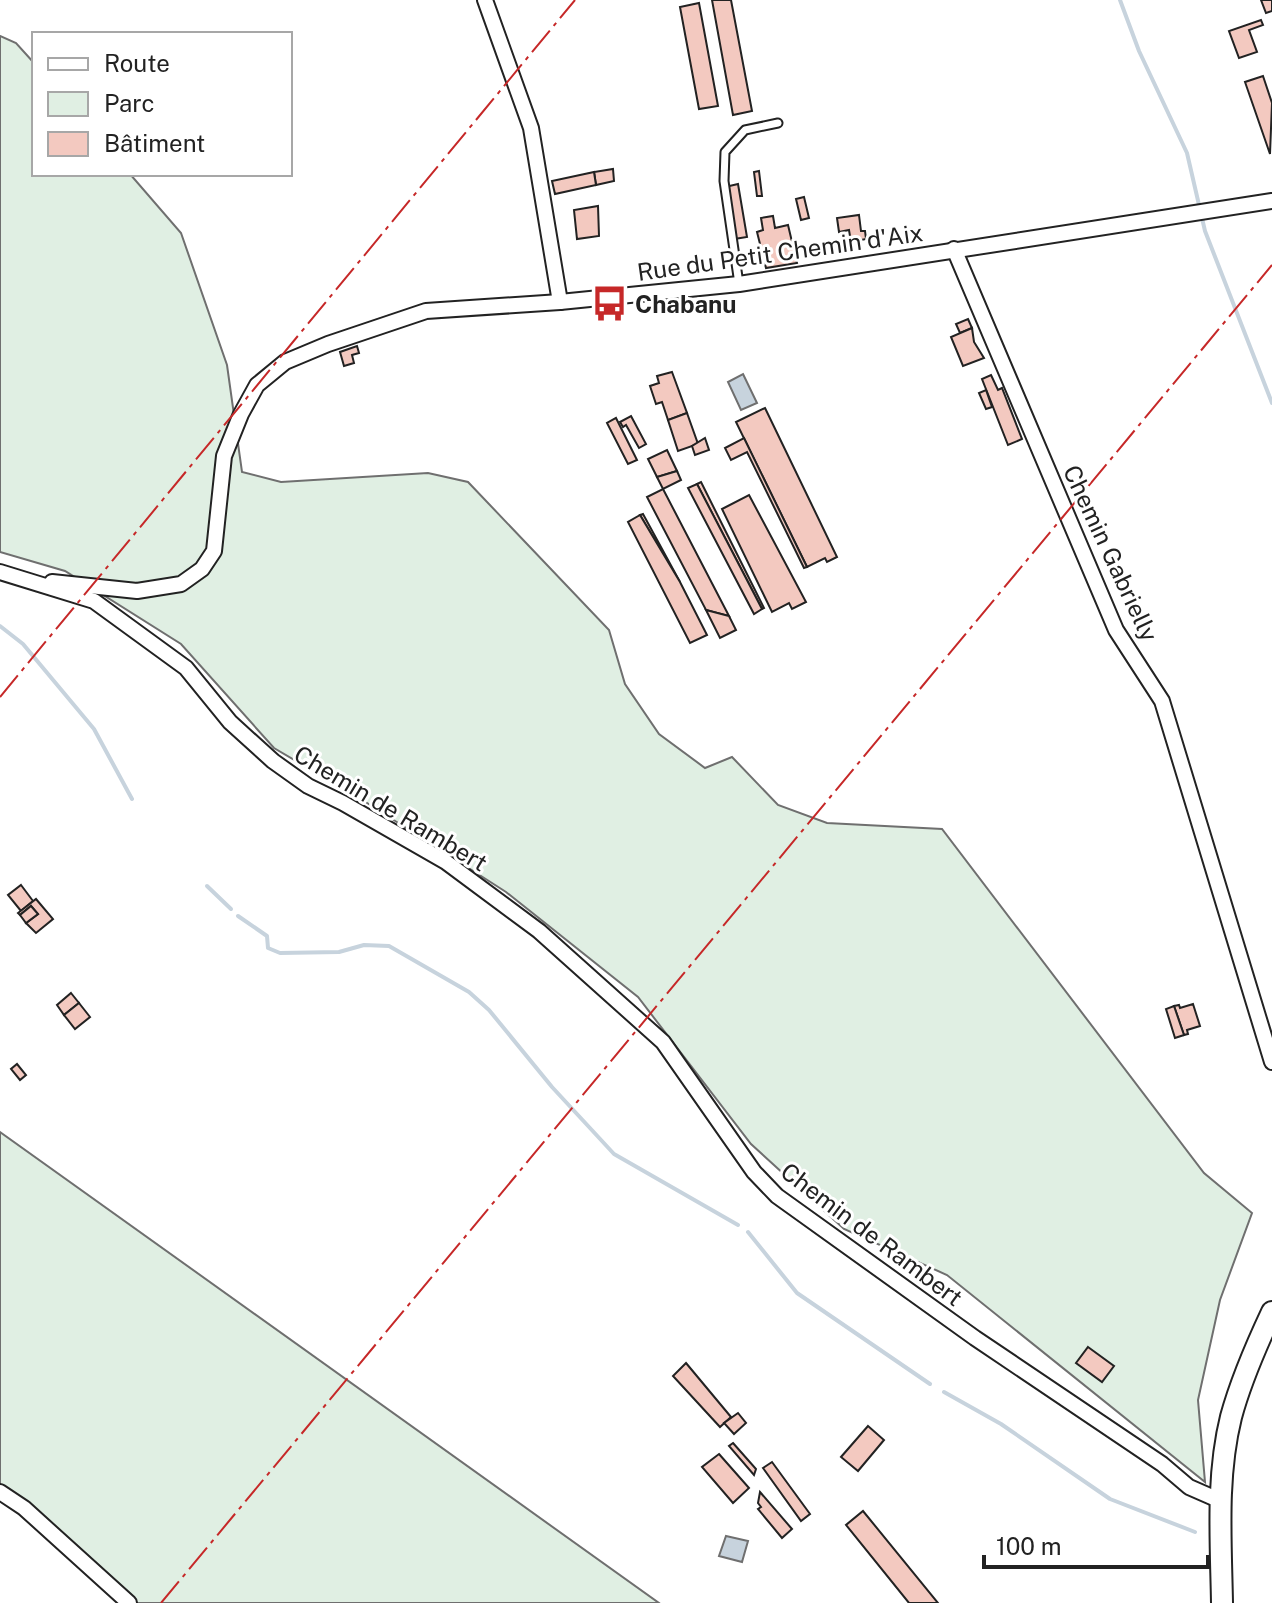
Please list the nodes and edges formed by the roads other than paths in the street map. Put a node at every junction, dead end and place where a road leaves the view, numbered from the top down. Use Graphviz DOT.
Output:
graph roads {
  1 [pos="485,0"];
  2 [pos="778,123"];
  3 [pos="1272,201"];
  4 [pos="954,249"];
  5 [pos="739,284"];
  6 [pos="560,302"];
  7 [pos="0,572"];
  8 [pos="23,580"];
  9 [pos="1272,1062"];
  10 [pos="1272,1312"];
  11 [pos="0,1492"];
  12 [pos="1221,1501"];
  13 [pos="129,1603"];
  14 [pos="1222,1603"];
  1 -- 6 [label="street"];
  2 -- 5 [label="lane"];
  3 -- 4 [label="street, Rue du Petit Chemin d'Aix"];
  4 -- 5 [label="street, Rue du Petit Chemin d'Aix"];
  4 -- 9 [label="street, Chemin Gabrielly"];
  5 -- 6 [label="street, Rue du Petit Chemin d'Aix"];
  6 -- 8 [label="street, Rue du Petit Chemin d'Aix"];
  7 -- 8 [label="street, Chemin de Rambert"];
  8 -- 12 [label="street, Chemin de Rambert"];
  10 -- 12 [label="main road"];
  11 -- 13 [label="street"];
  12 -- 14 [label="main road"];
}
